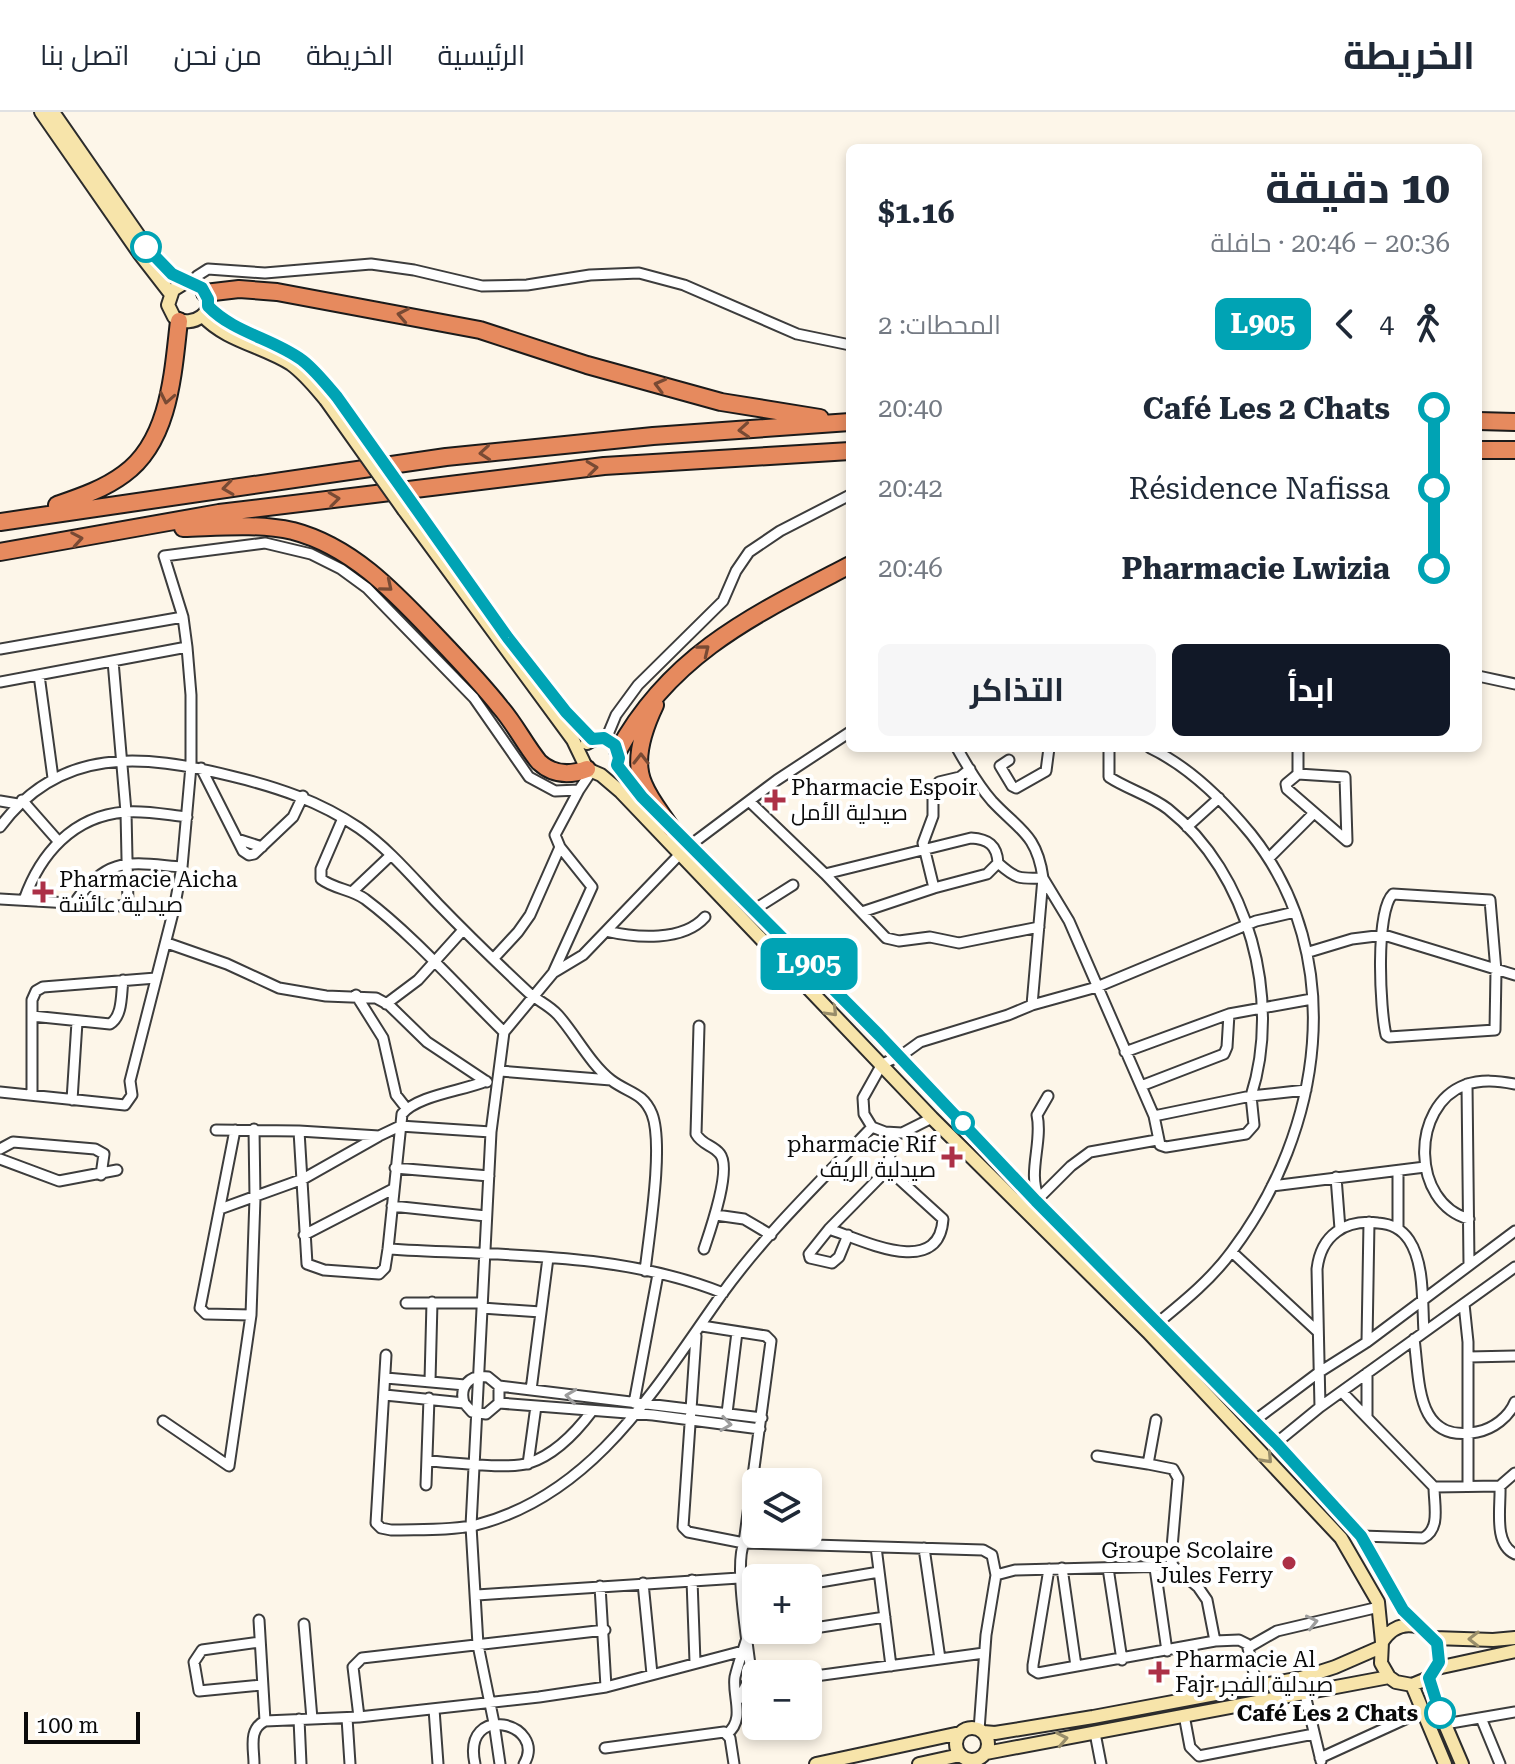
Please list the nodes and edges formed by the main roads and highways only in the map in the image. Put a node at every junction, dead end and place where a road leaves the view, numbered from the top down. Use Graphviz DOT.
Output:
graph roads {
  1 [pos="199,296"];
  2 [pos="179,321"];
  3 [pos="1482,421"];
  4 [pos="846,422"];
  5 [pos="846,422"];
  6 [pos="1515,422"];
  7 [pos="1482,450"];
  8 [pos="1515,450"];
  9 [pos="846,451"];
  10 [pos="25,517"];
  11 [pos="0,522"];
  12 [pos="157,525"];
  13 [pos="0,552"];
  14 [pos="846,567"];
  15 [pos="674,675"];
  16 [pos="614,752"];
  17 [pos="590,768"];
  18 [pos="671,828"];
  4 -- 1 [label="highway, one-way"];
  2 -- 10 [label="highway, one-way"];
  3 -- 6 [label="highway"];
  5 -- 10 [label="highway, one-way"];
  7 -- 8 [label="highway"];
  12 -- 9 [label="highway, one-way"];
  10 -- 11 [label="highway"];
  13 -- 12 [label="highway, one-way"];
  12 -- 17 [label="highway, one-way"];
  15 -- 14 [label="highway, one-way"];
  15 -- 16 [label="highway"];
  18 -- 15 [label="highway, one-way"];
}
